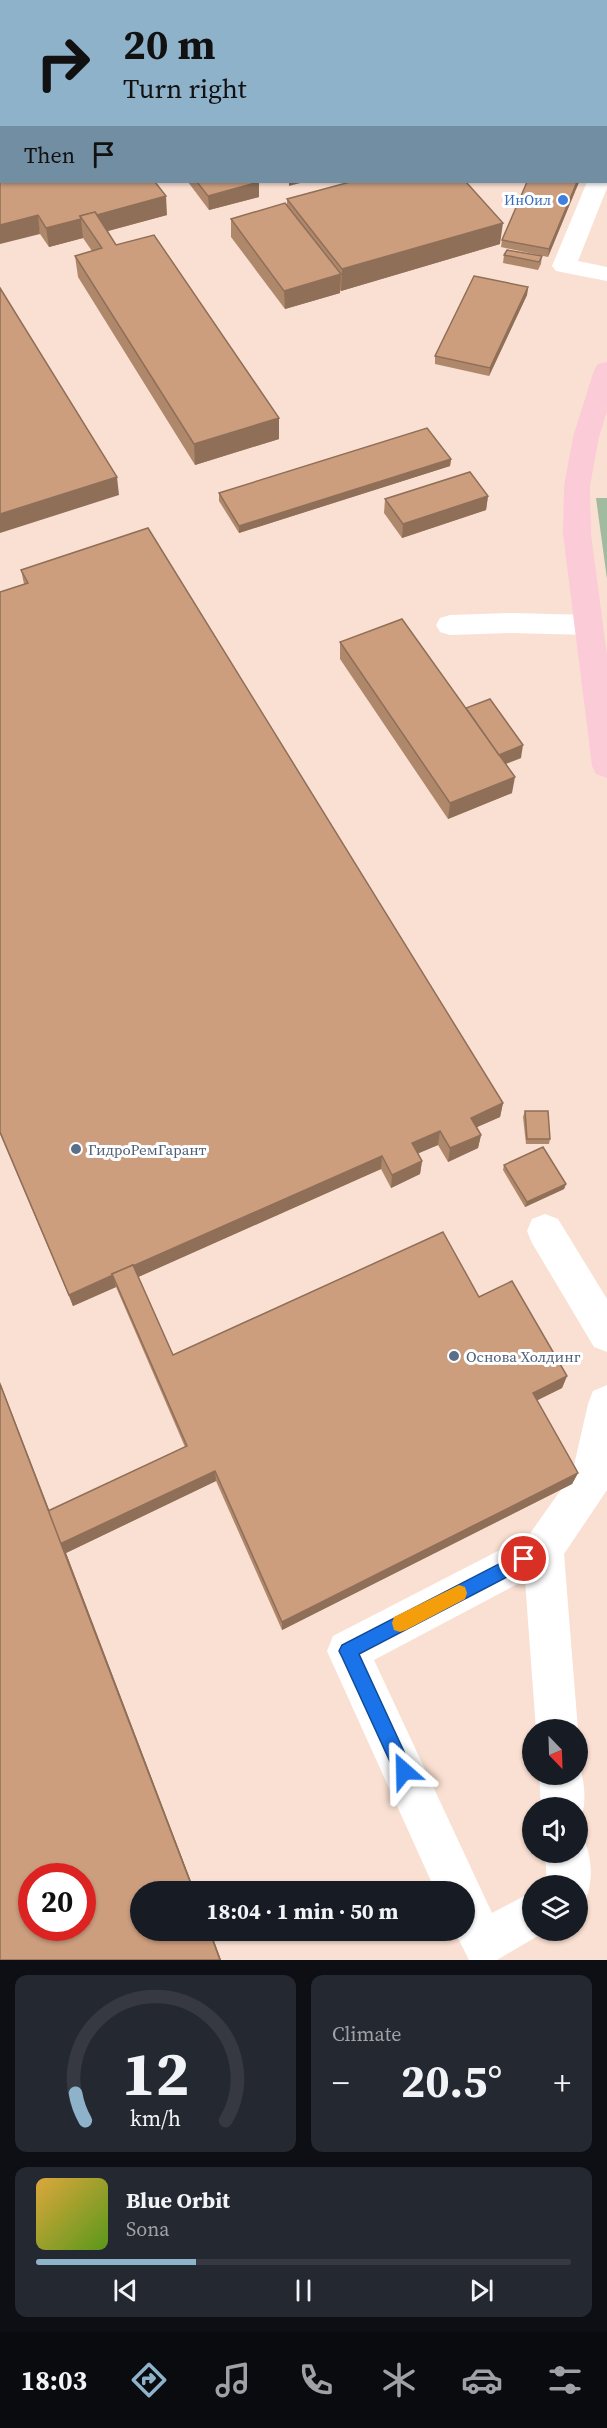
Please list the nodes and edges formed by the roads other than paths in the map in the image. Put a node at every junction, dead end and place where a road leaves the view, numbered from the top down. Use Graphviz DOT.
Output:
graph roads {
  1 [pos="598,183"];
  2 [pos="607,274"];
  3 [pos="607,370"];
  4 [pos="450,625"];
  5 [pos="589,625"];
  6 [pos="607,766"];
  7 [pos="545,1231"];
  8 [pos="607,1334"];
  9 [pos="607,1404"];
  10 [pos="543,1549"];
  11 [pos="556,1719"];
  12 [pos="454,1881"];
  13 [pos="522,1921"];
  14 [pos="475,1926"];
  1 -- 2 [label="lane"];
  3 -- 5 [label="main road"];
  4 -- 5 [label="lane"];
  5 -- 6 [label="main road"];
  7 -- 8 [label="lane"];
  9 -- 10 [label="lane"];
  10 -- 11 [label="lane"];
  10 -- 12 [label="lane"];
  13 -- 14 [label="lane"];
}
